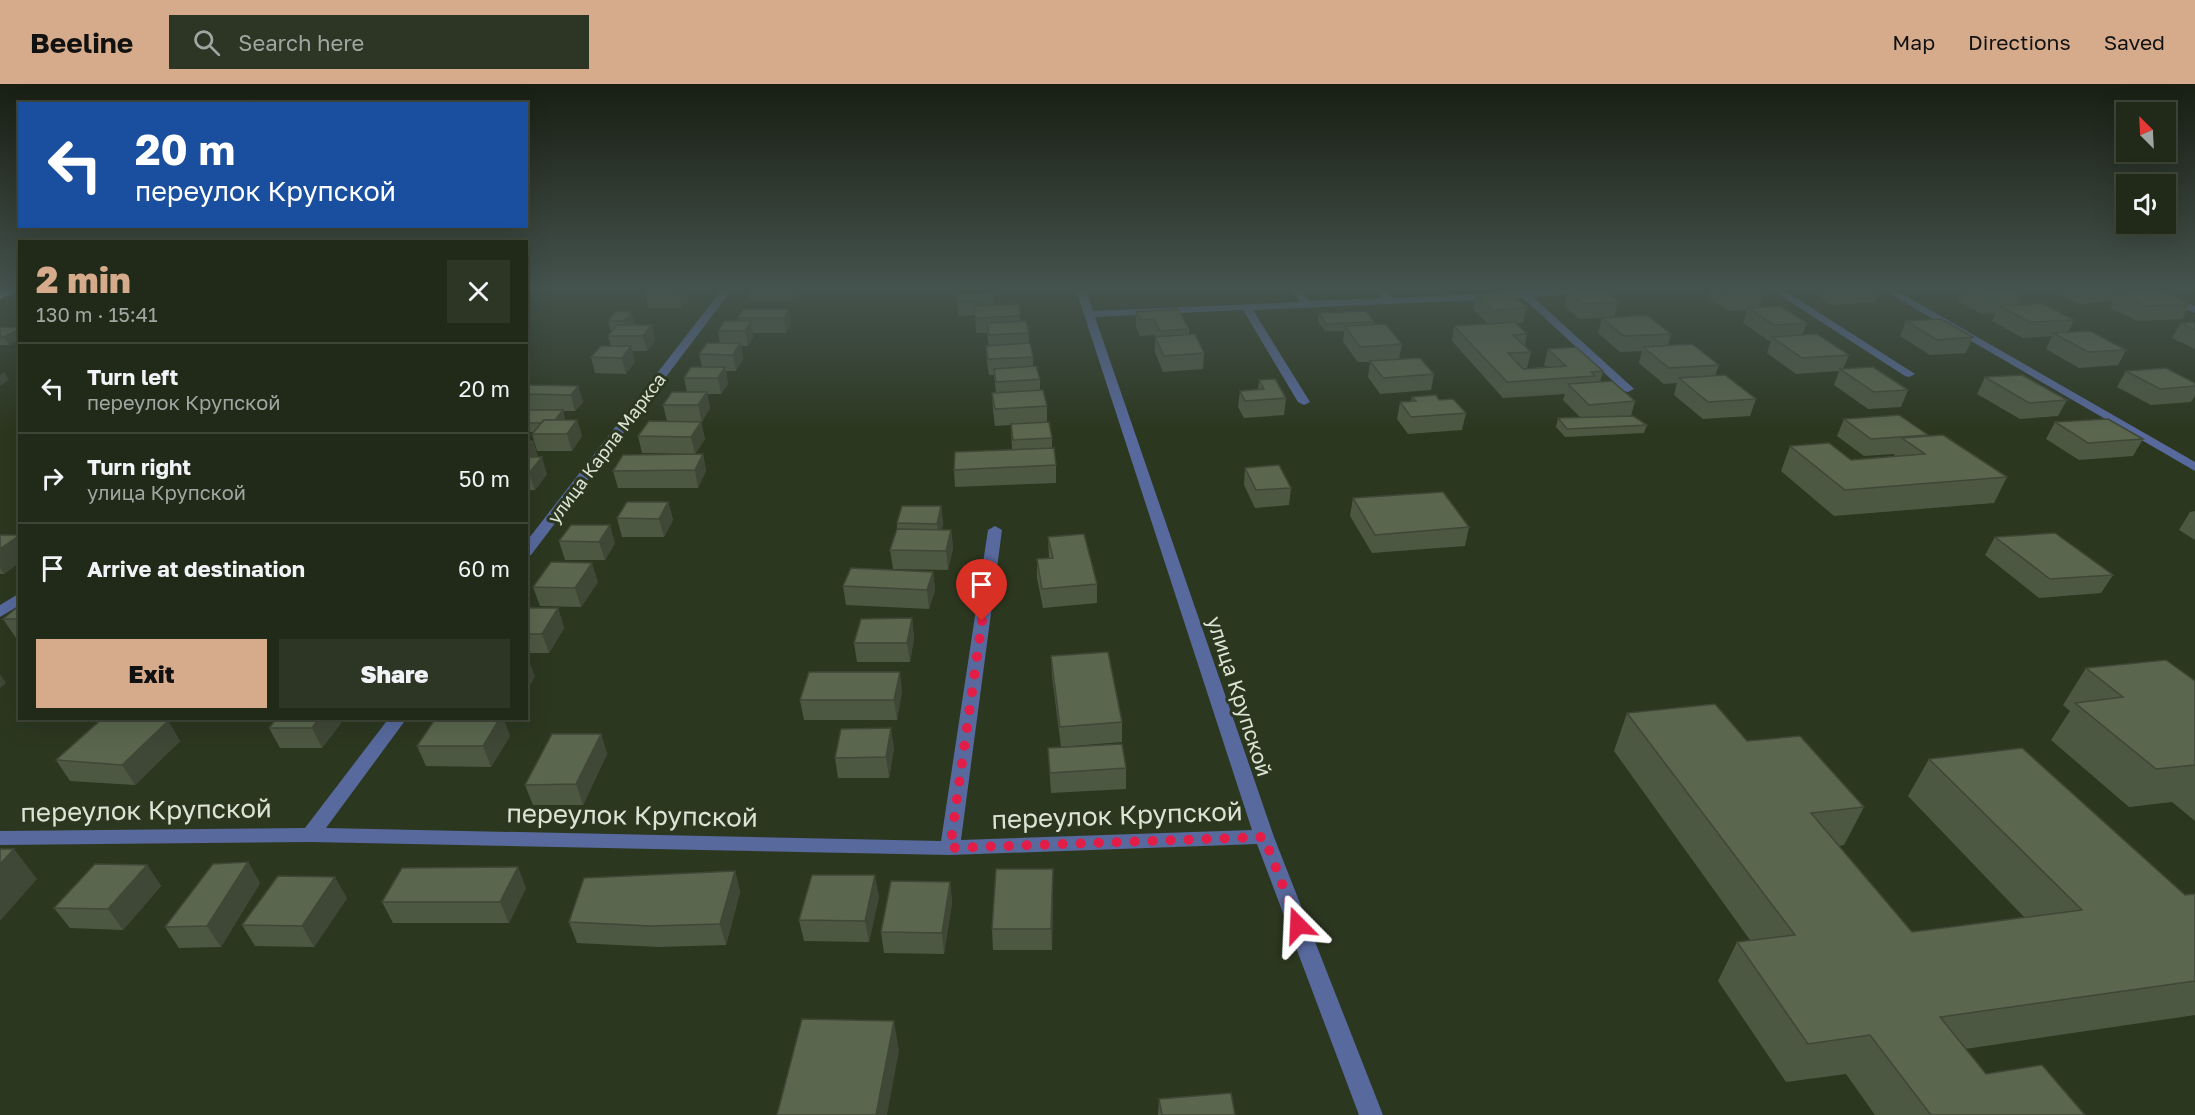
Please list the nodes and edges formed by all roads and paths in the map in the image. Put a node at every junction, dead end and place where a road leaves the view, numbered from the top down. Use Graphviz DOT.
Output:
graph roads {
  1 [pos="692,335"];
  2 [pos="1096,335"];
  3 [pos="1263,335"];
  4 [pos="1569,335"];
  5 [pos="1848,335"];
  6 [pos="1966,335"];
  7 [pos="1909,374"];
  8 [pos="1628,389"];
  9 [pos="1304,402"];
  10 [pos="2195,467"];
  11 [pos="995,530"];
  12 [pos="528,549"];
  13 [pos="18,598"];
  14 [pos="0,612"];
  15 [pos="397,720"];
  16 [pos="310,835"];
  17 [pos="1264,837"];
  18 [pos="0,838"];
  19 [pos="950,848"];
  20 [pos="1371,1115"];
  1 -- 12 [label="street, улица Карла Маркса"];
  2 -- 17 [label="street, улица Крупской"];
  3 -- 9 [label="street"];
  4 -- 8 [label="street"];
  5 -- 7 [label="street"];
  6 -- 10 [label="street"];
  11 -- 19 [label="street"];
  13 -- 14 [label="street"];
  15 -- 16 [label="street"];
  16 -- 18 [label="street, переулок Крупской"];
  16 -- 19 [label="street, переулок Крупской"];
  17 -- 19 [label="street, переулок Крупской"];
  17 -- 20 [label="street, улица Крупской"];
}
